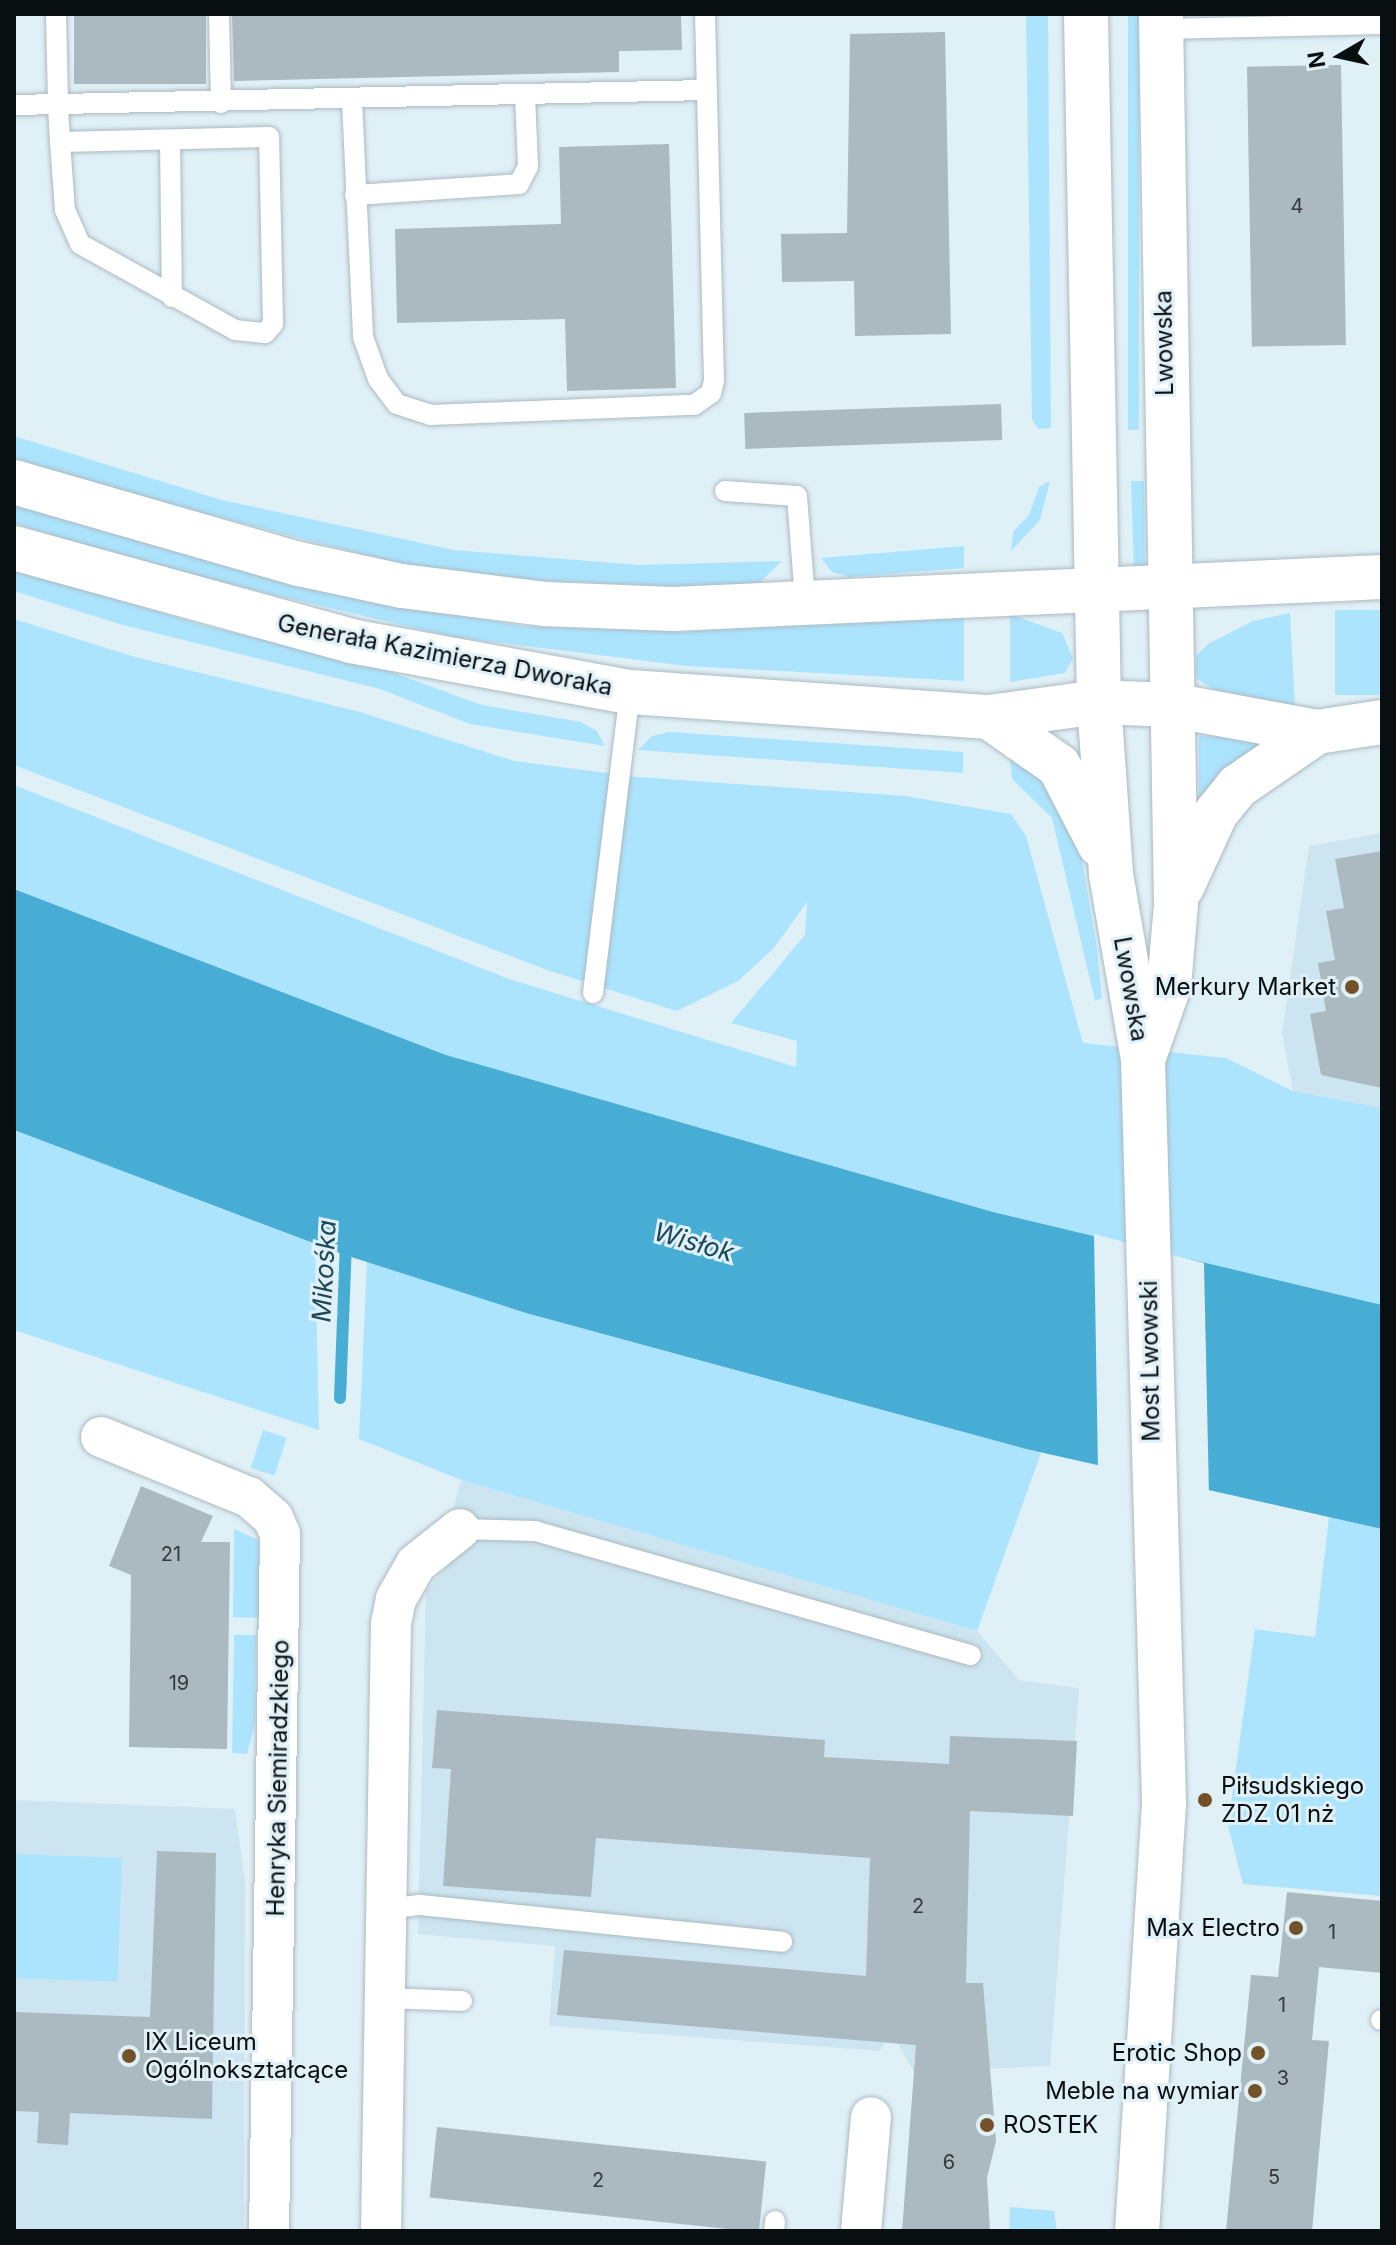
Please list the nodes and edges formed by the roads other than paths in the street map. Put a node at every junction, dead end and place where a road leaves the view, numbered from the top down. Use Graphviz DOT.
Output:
graph roads {
  1 [pos="56,14"];
  2 [pos="219,14"];
  3 [pos="705,14"];
  4 [pos="1086,14"];
  5 [pos="1355,19"];
  6 [pos="1161,22"];
  7 [pos="1382,24"];
  8 [pos="706,90"];
  9 [pos="525,95"];
  10 [pos="352,101"];
  11 [pos="221,103"];
  12 [pos="14,105"];
  13 [pos="58,105"];
  14 [pos="170,140"];
  15 [pos="60,142"];
  16 [pos="355,195"];
  17 [pos="172,297"];
  18 [pos="14,482"];
  19 [pos="725,491"];
  20 [pos="14,548"];
  21 [pos="1382,577"];
  22 [pos="1167,589"];
  23 [pos="1094,592"];
  24 [pos="805,601"];
  25 [pos="630,692"];
  26 [pos="1099,702"];
  27 [pos="1171,705"];
  28 [pos="989,717"];
  29 [pos="1382,722"];
  30 [pos="1317,732"];
  31 [pos="1111,874"];
  32 [pos="1176,904"];
  33 [pos="593,993"];
  34 [pos="1143,1059"];
  35 [pos="101,1437"];
  36 [pos="460,1529"];
  37 [pos="971,1655"];
  38 [pos="386,1909"];
  39 [pos="782,1942"];
  40 [pos="384,1998"];
  41 [pos="462,2001"];
  42 [pos="871,2117"];
  43 [pos="269,2231"];
  44 [pos="381,2231"];
  45 [pos="861,2231"];
  46 [pos="1137,2231"];
  1 -- 13 [label="lane"];
  2 -- 11 [label="lane"];
  3 -- 8 [label="lane"];
  4 -- 23 [label="main road, Lwowska"];
  5 -- 6 [label="lane"];
  5 -- 7 [label="lane"];
  6 -- 22 [label="main road, Lwowska"];
  8 -- 9 [label="lane"];
  8 -- 16 [label="lane"];
  9 -- 10 [label="lane"];
  9 -- 16 [label="lane"];
  10 -- 11 [label="lane"];
  10 -- 16 [label="lane"];
  11 -- 13 [label="lane"];
  12 -- 13 [label="lane"];
  13 -- 15 [label="lane"];
  14 -- 15 [label="lane"];
  14 -- 17 [label="lane"];
  14 -- 17 [label="lane"];
  15 -- 17 [label="lane"];
  18 -- 24 [label="main road"];
  19 -- 24 [label="lane"];
  20 -- 25 [label="main road, Generała Kazimierza Dworaka"];
  21 -- 22 [label="main road"];
  22 -- 23 [label="main road"];
  22 -- 27 [label="main road, Lwowska"];
  23 -- 24 [label="main road"];
  23 -- 26 [label="main road, Lwowska"];
  25 -- 28 [label="main road, Generała Kazimierza Dworaka"];
  25 -- 33 [label="lane"];
  26 -- 27 [label="main road, Generała Kazimierza Dworaka"];
  26 -- 28 [label="main road, Generała Kazimierza Dworaka"];
  26 -- 31 [label="main road, Lwowska"];
  27 -- 30 [label="main road, Generała Kazimierza Dworaka"];
  27 -- 32 [label="main road, Lwowska"];
  28 -- 31 [label="main road"];
  29 -- 30 [label="main road"];
  30 -- 32 [label="main road"];
  31 -- 34 [label="main road, Lwowska"];
  32 -- 34 [label="main road, Lwowska"];
  34 -- 46 [label="main road, Most Lwowski"];
  35 -- 43 [label="street, Henryka Siemiradzkiego"];
  36 -- 37 [label="lane"];
  36 -- 38 [label="street"];
  38 -- 39 [label="lane"];
  38 -- 40 [label="street"];
  40 -- 41 [label="lane"];
  40 -- 44 [label="street"];
  42 -- 45 [label="street"];
}
